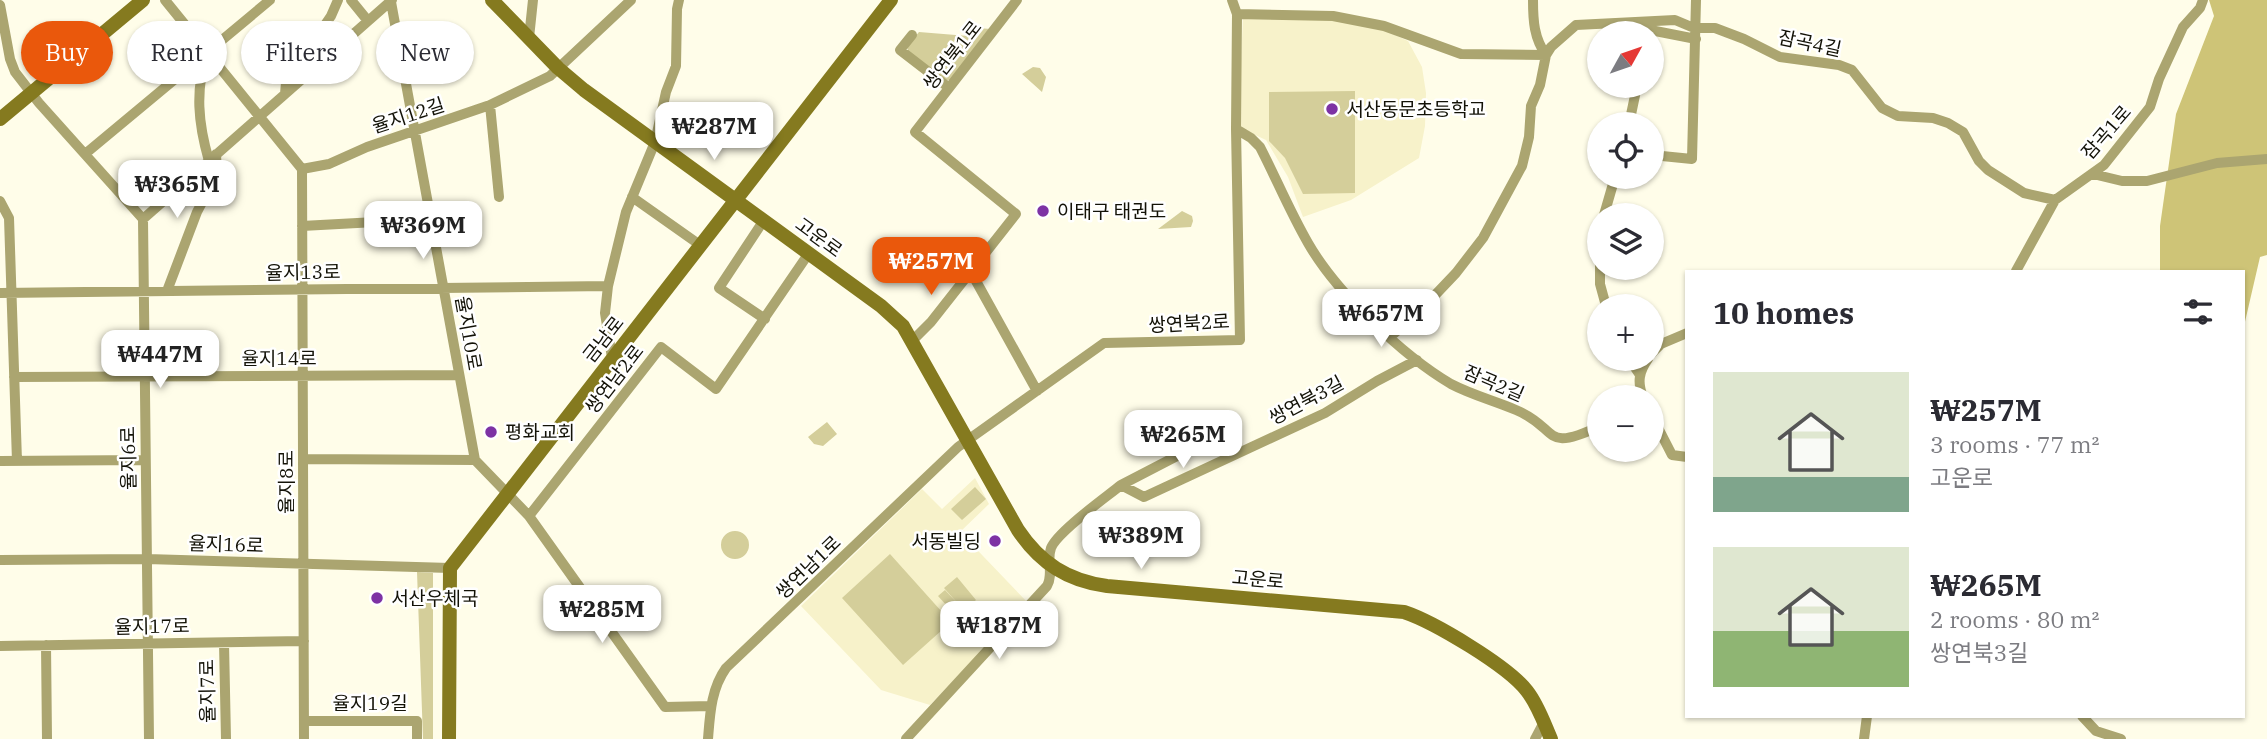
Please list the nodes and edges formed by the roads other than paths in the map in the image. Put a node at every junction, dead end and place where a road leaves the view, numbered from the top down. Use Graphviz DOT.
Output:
graph roads {
  1 [pos="143,0"];
  2 [pos="164,0"];
  3 [pos="270,0"];
  4 [pos="338,0"];
  5 [pos="351,0"];
  6 [pos="492,0"];
  7 [pos="533,0"];
  8 [pos="680,0"];
  9 [pos="891,0"];
  10 [pos="1017,0"];
  11 [pos="1232,0"];
  12 [pos="1533,0"];
  13 [pos="1696,0"];
  14 [pos="2203,0"];
  15 [pos="391,1"];
  16 [pos="625,2"];
  17 [pos="0,5"];
  18 [pos="1237,14"];
  19 [pos="181,21"];
  20 [pos="368,21"];
  21 [pos="1664,23"];
  22 [pos="1587,26"];
  23 [pos="1696,33"];
  24 [pos="227,35"];
  25 [pos="912,35"];
  26 [pos="529,38"];
  27 [pos="1546,55"];
  28 [pos="558,68"];
  29 [pos="227,76"];
  30 [pos="169,84"];
  31 [pos="200,84"];
  32 [pos="948,87"];
  33 [pos="31,94"];
  34 [pos="285,94"];
  35 [pos="490,106"];
  36 [pos="260,116"];
  37 [pos="0,119"];
  38 [pos="1236,129"];
  39 [pos="415,132"];
  40 [pos="654,142"];
  41 [pos="85,154"];
  42 [pos="1664,157"];
  43 [pos="212,158"];
  44 [pos="2267,159"];
  45 [pos="302,169"];
  46 [pos="2093,174"];
  47 [pos="499,197"];
  48 [pos="632,197"];
  49 [pos="736,199"];
  50 [pos="2055,200"];
  51 [pos="0,201"];
  52 [pos="143,219"];
  53 [pos="430,219"];
  54 [pos="764,220"];
  55 [pos="302,226"];
  56 [pos="700,245"];
  57 [pos="809,253"];
  58 [pos="2017,270"];
  59 [pos="971,272"];
  60 [pos="608,286"];
  61 [pos="443,288"];
  62 [pos="302,290"];
  63 [pos="144,291"];
  64 [pos="167,291"];
  65 [pos="0,293"];
  66 [pos="12,293"];
  67 [pos="765,319"];
  68 [pos="1685,334"];
  69 [pos="1390,337"];
  70 [pos="913,340"];
  71 [pos="1664,343"];
  72 [pos="612,358"];
  73 [pos="1417,360"];
  74 [pos="1637,371"];
  75 [pos="1642,371"];
  76 [pos="459,375"];
  77 [pos="1640,375"];
  78 [pos="144,376"];
  79 [pos="303,376"];
  80 [pos="14,377"];
  81 [pos="1640,385"];
  82 [pos="1037,391"];
  83 [pos="1231,428"];
  84 [pos="1587,432"];
  85 [pos="967,439"];
  86 [pos="1664,439"];
  87 [pos="1685,457"];
  88 [pos="303,459"];
  89 [pos="145,460"];
  90 [pos="475,460"];
  91 [pos="0,461"];
  92 [pos="17,461"];
  93 [pos="1121,485"];
  94 [pos="508,494"];
  95 [pos="529,516"];
  96 [pos="146,559"];
  97 [pos="0,560"];
  98 [pos="303,564"];
  99 [pos="1051,566"];
  100 [pos="450,568"];
  101 [pos="304,641"];
  102 [pos="224,643"];
  103 [pos="148,644"];
  104 [pos="46,645"];
  105 [pos="0,646"];
  106 [pos="711,706"];
  107 [pos="1867,718"];
  108 [pos="2084,718"];
  109 [pos="304,721"];
  110 [pos="1544,722"];
  111 [pos="47,739"];
  112 [pos="149,739"];
  113 [pos="226,739"];
  114 [pos="304,739"];
  115 [pos="418,739"];
  116 [pos="449,739"];
  117 [pos="708,739"];
  118 [pos="905,739"];
  119 [pos="1535,739"];
  120 [pos="1551,739"];
  121 [pos="1864,739"];
  122 [pos="2120,739"];
  1 -- 33 [label="street"];
  2 -- 19 [label="street"];
  3 -- 24 [label="street"];
  4 -- 34 [label="street"];
  5 -- 20 [label="street"];
  6 -- 26 [label="street, 고운로"];
  7 -- 26 [label="street"];
  8 -- 40 [label="street"];
  9 -- 49 [label="street, 금남로"];
  10 -- 32 [label="street, 쌍연북1로"];
  11 -- 18 [label="street, 쌍연북2로"];
  12 -- 27 [label="street"];
  13 -- 23 [label="street"];
  14 -- 46 [label="street, 잠곡1로"];
  15 -- 20 [label="street"];
  15 -- 39 [label="street, 율지10로"];
  16 -- 28 [label="street, 율지12길"];
  17 -- 33 [label="street"];
  18 -- 27 [label="street"];
  18 -- 38 [label="street, 쌍연북2로"];
  20 -- 34 [label="street"];
  21 -- 23 [label="street, 잠곡4길"];
  22 -- 27 [label="street, 잠곡4길"];
  23 -- 42 [label="street"];
  23 -- 50 [label="street, 잠곡4길"];
  25 -- 32 [label="street"];
  26 -- 28 [label="street, 고운로"];
  27 -- 69 [label="street"];
  28 -- 35 [label="street, 율지12길"];
  28 -- 40 [label="street, 고운로"];
  29 -- 36 [label="street"];
  30 -- 41 [label="street"];
  31 -- 43 [label="street"];
  32 -- 59 [label="street, 쌍연북1로"];
  33 -- 37 [label="street"];
  33 -- 41 [label="street"];
  34 -- 36 [label="street"];
  35 -- 39 [label="street, 율지12길"];
  35 -- 47 [label="street"];
  36 -- 43 [label="street"];
  36 -- 45 [label="street"];
  38 -- 69 [label="street, 잠곡2길"];
  38 -- 82 [label="street, 쌍연북2로"];
  39 -- 45 [label="street, 율지12길"];
  39 -- 53 [label="street, 율지10로"];
  40 -- 48 [label="street"];
  40 -- 49 [label="street, 고운로"];
  41 -- 52 [label="street"];
  43 -- 52 [label="street"];
  43 -- 64 [label="street"];
  44 -- 46 [label="street"];
  45 -- 55 [label="street, 율지8로"];
  46 -- 50 [label="street, 잠곡1로"];
  48 -- 56 [label="street"];
  48 -- 60 [label="street"];
  49 -- 54 [label="street, 고운로"];
  49 -- 56 [label="street, 금남로"];
  50 -- 58 [label="street, 잠곡1로"];
  51 -- 66 [label="street"];
  52 -- 63 [label="street, 율지6로"];
  53 -- 55 [label="street"];
  53 -- 61 [label="street, 율지10로"];
  54 -- 57 [label="street, 고운로"];
  54 -- 67 [label="street"];
  55 -- 62 [label="street, 율지8로"];
  56 -- 72 [label="street, 금남로"];
  57 -- 67 [label="street, 쌍연남2로"];
  57 -- 70 [label="street, 고운로"];
  59 -- 70 [label="street"];
  59 -- 82 [label="street"];
  60 -- 61 [label="street, 율지13로"];
  60 -- 72 [label="street"];
  61 -- 62 [label="street, 율지13로"];
  61 -- 76 [label="street, 율지10로"];
  62 -- 64 [label="street, 율지13로"];
  62 -- 79 [label="street, 율지8로"];
  63 -- 64 [label="street, 율지13로"];
  63 -- 66 [label="street, 율지13로"];
  63 -- 78 [label="street, 율지6로"];
  65 -- 66 [label="street, 율지13로"];
  66 -- 80 [label="street"];
  67 -- 95 [label="street, 쌍연남2로"];
  68 -- 71 [label="street"];
  69 -- 73 [label="street, 잠곡2길"];
  70 -- 85 [label="street, 고운로"];
  72 -- 94 [label="street, 금남로"];
  73 -- 84 [label="street, 잠곡2길"];
  73 -- 93 [label="street, 쌍연북3길"];
  74 -- 77 [label="street"];
  75 -- 77 [label="street"];
  76 -- 79 [label="street, 율지14로"];
  76 -- 90 [label="street, 율지10로"];
  77 -- 81 [label="street"];
  78 -- 79 [label="street, 율지14로"];
  78 -- 80 [label="street, 율지14로"];
  78 -- 89 [label="street, 율지6로"];
  79 -- 88 [label="street, 율지8로"];
  80 -- 92 [label="street"];
  82 -- 85 [label="street, 쌍연남1로"];
  83 -- 93 [label="street"];
  85 -- 99 [label="street, 고운로"];
  85 -- 106 [label="street, 쌍연남1로"];
  86 -- 87 [label="street"];
  88 -- 90 [label="street"];
  88 -- 98 [label="street, 율지8로"];
  89 -- 92 [label="street"];
  89 -- 96 [label="street, 율지6로"];
  90 -- 94 [label="street"];
  91 -- 92 [label="street"];
  93 -- 99 [label="street"];
  94 -- 95 [label="street"];
  94 -- 100 [label="street, 금남로"];
  95 -- 106 [label="street"];
  96 -- 97 [label="street, 율지16로"];
  96 -- 98 [label="street, 율지16로"];
  96 -- 103 [label="street, 율지6로"];
  98 -- 100 [label="street, 율지16로"];
  98 -- 101 [label="street, 율지8로"];
  99 -- 110 [label="street, 고운로"];
  99 -- 118 [label="street"];
  100 -- 116 [label="street"];
  101 -- 102 [label="street, 율지17로"];
  101 -- 109 [label="street, 율지8로"];
  102 -- 103 [label="street, 율지17로"];
  102 -- 113 [label="street, 율지7로"];
  103 -- 104 [label="street, 율지17로"];
  103 -- 112 [label="street, 율지6로"];
  104 -- 105 [label="street, 율지17로"];
  104 -- 111 [label="street"];
  106 -- 117 [label="street, 쌍연남1로"];
  107 -- 121 [label="street"];
  108 -- 122 [label="street"];
  109 -- 114 [label="street, 율지8로"];
  109 -- 115 [label="street, 율지19길"];
  110 -- 119 [label="street"];
  110 -- 120 [label="street, 고운로"];
}
